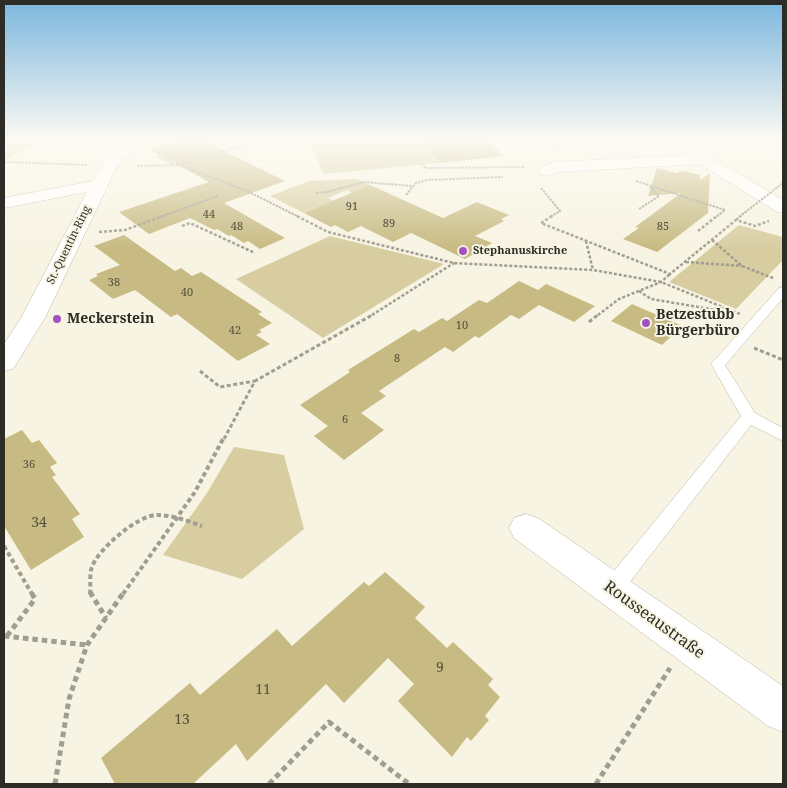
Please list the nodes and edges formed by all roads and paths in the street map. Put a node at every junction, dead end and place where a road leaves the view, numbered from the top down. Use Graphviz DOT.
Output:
graph roads {
  1 [pos="103,176"];
  2 [pos="206,176"];
  3 [pos="727,176"];
  4 [pos="503,177"];
  5 [pos="631,180"];
  6 [pos="783,183"];
  7 [pos="98,185"];
  8 [pos="538,185"];
  9 [pos="647,185"];
  10 [pos="413,186"];
  11 [pos="316,193"];
  12 [pos="406,195"];
  13 [pos="218,196"];
  14 [pos="4,203"];
  15 [pos="639,209"];
  16 [pos="780,214"];
  17 [pos="736,220"];
  18 [pos="182,226"];
  19 [pos="698,231"];
  20 [pos="96,232"];
  21 [pos="712,240"];
  22 [pos="586,241"];
  23 [pos="255,253"];
  24 [pos="686,262"];
  25 [pos="454,263"];
  26 [pos="742,266"];
  27 [pos="593,270"];
  28 [pos="670,274"];
  29 [pos="771,277"];
  30 [pos="661,282"];
  31 [pos="638,291"];
  32 [pos="783,291"];
  33 [pos="589,322"];
  34 [pos="738,341"];
  35 [pos="783,360"];
  36 [pos="4,363"];
  37 [pos="200,371"];
  38 [pos="255,381"];
  39 [pos="749,417"];
  40 [pos="783,435"];
  41 [pos="177,518"];
  42 [pos="202,526"];
  43 [pos="526,528"];
  44 [pos="4,546"];
  45 [pos="612,589"];
  46 [pos="106,618"];
  47 [pos="5,636"];
  48 [pos="87,645"];
  49 [pos="672,665"];
  50 [pos="783,711"];
  51 [pos="55,784"];
  52 [pos="269,784"];
  53 [pos="409,784"];
  54 [pos="596,784"];
  1 -- 7 [label="street, St.-Quentin-Ring"];
  2 -- 25 [label="path"];
  3 -- 16 [label="street"];
  4 -- 10 [label="path"];
  5 -- 9 [label="path"];
  6 -- 17 [label="path, bridge"];
  7 -- 14 [label="street"];
  7 -- 36 [label="street, St.-Quentin-Ring"];
  8 -- 22 [label="path"];
  9 -- 15 [label="path"];
  9 -- 19 [label="path"];
  10 -- 11 [label="path"];
  10 -- 12 [label="path"];
  13 -- 20 [label="path"];
  16 -- 17 [label="path"];
  17 -- 21 [label="path"];
  18 -- 23 [label="path"];
  21 -- 24 [label="path"];
  21 -- 26 [label="path"];
  22 -- 27 [label="path"];
  22 -- 28 [label="path"];
  24 -- 26 [label="path"];
  24 -- 28 [label="path"];
  25 -- 27 [label="path"];
  25 -- 38 [label="path"];
  26 -- 29 [label="path"];
  27 -- 30 [label="path"];
  28 -- 30 [label="path"];
  30 -- 31 [label="path"];
  30 -- 31 [label="path"];
  31 -- 33 [label="path"];
  32 -- 34 [label="lane"];
  34 -- 35 [label="path"];
  34 -- 39 [label="lane"];
  37 -- 38 [label="path"];
  38 -- 41 [label="path"];
  39 -- 40 [label="lane"];
  39 -- 45 [label="lane"];
  41 -- 42 [label="path"];
  41 -- 46 [label="path"];
  41 -- 46 [label="path"];
  43 -- 45 [label="street, Rousseaustraße"];
  44 -- 47 [label="path"];
  45 -- 50 [label="street, Rousseaustraße"];
  46 -- 48 [label="path"];
  47 -- 48 [label="path"];
  48 -- 51 [label="path"];
  49 -- 54 [label="path"];
  52 -- 53 [label="path"];
}
